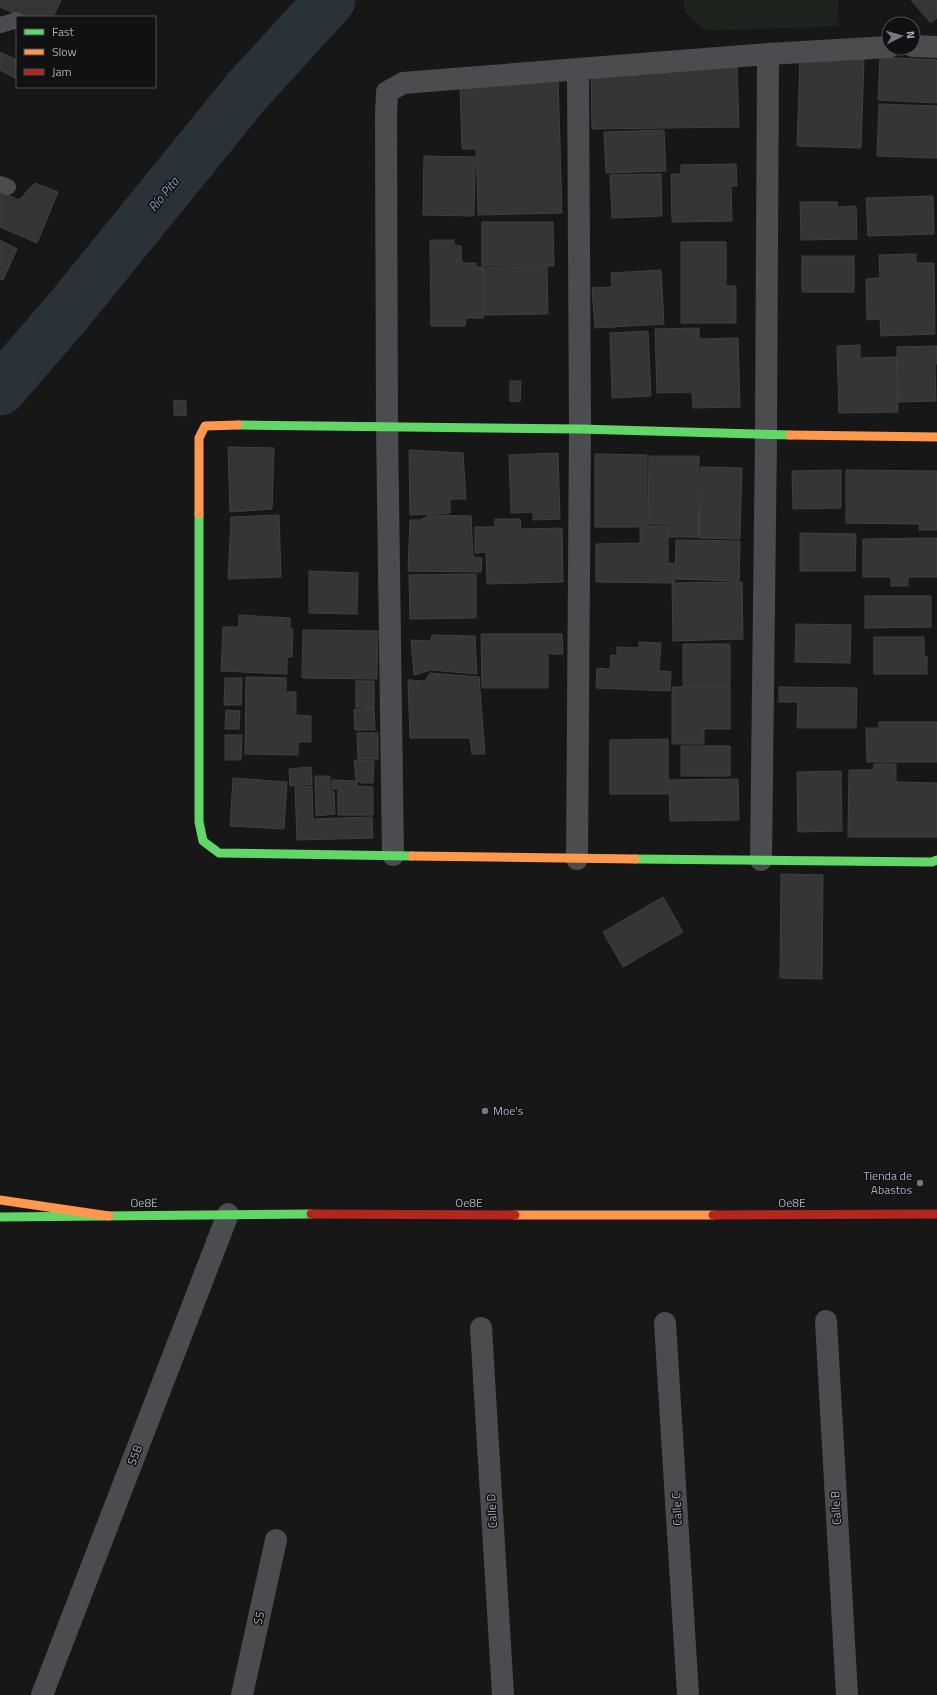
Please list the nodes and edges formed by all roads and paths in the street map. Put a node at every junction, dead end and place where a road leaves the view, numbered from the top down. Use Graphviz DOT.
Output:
graph roads {
  1 [pos="16,20"];
  2 [pos="0,25"];
  3 [pos="921,46"];
  4 [pos="937,47"];
  5 [pos="881,48"];
  6 [pos="768,54"];
  7 [pos="578,70"];
  8 [pos="387,427"];
  9 [pos="580,428"];
  10 [pos="766,435"];
  11 [pos="937,436"];
  12 [pos="393,855"];
  13 [pos="577,858"];
  14 [pos="761,860"];
  15 [pos="937,860"];
  16 [pos="0,1200"];
  17 [pos="228,1214"];
  18 [pos="937,1214"];
  19 [pos="109,1216"];
  20 [pos="0,1217"];
  21 [pos="826,1321"];
  22 [pos="665,1322"];
  23 [pos="481,1328"];
  24 [pos="276,1540"];
  25 [pos="42,1695"];
  26 [pos="242,1695"];
  27 [pos="503,1695"];
  28 [pos="688,1695"];
  29 [pos="847,1695"];
  1 -- 2 [label="lane"];
  3 -- 4 [label="street"];
  5 -- 6 [label="street"];
  6 -- 7 [label="street"];
  6 -- 10 [label="street"];
  7 -- 8 [label="street"];
  7 -- 9 [label="street"];
  8 -- 9 [label="main road"];
  8 -- 12 [label="street"];
  8 -- 12 [label="main road"];
  9 -- 10 [label="main road"];
  9 -- 13 [label="street"];
  10 -- 11 [label="main road"];
  10 -- 14 [label="street"];
  12 -- 13 [label="main road"];
  13 -- 14 [label="main road"];
  14 -- 15 [label="main road"];
  16 -- 19 [label="main road"];
  17 -- 18 [label="main road, Oe8E"];
  17 -- 19 [label="main road, Oe8E"];
  17 -- 25 [label="street, S5B"];
  19 -- 20 [label="main road, Oe8E"];
  21 -- 29 [label="street, Calle B"];
  22 -- 28 [label="street, Calle C"];
  23 -- 27 [label="street, Calle D"];
  24 -- 26 [label="street, S5"];
}
